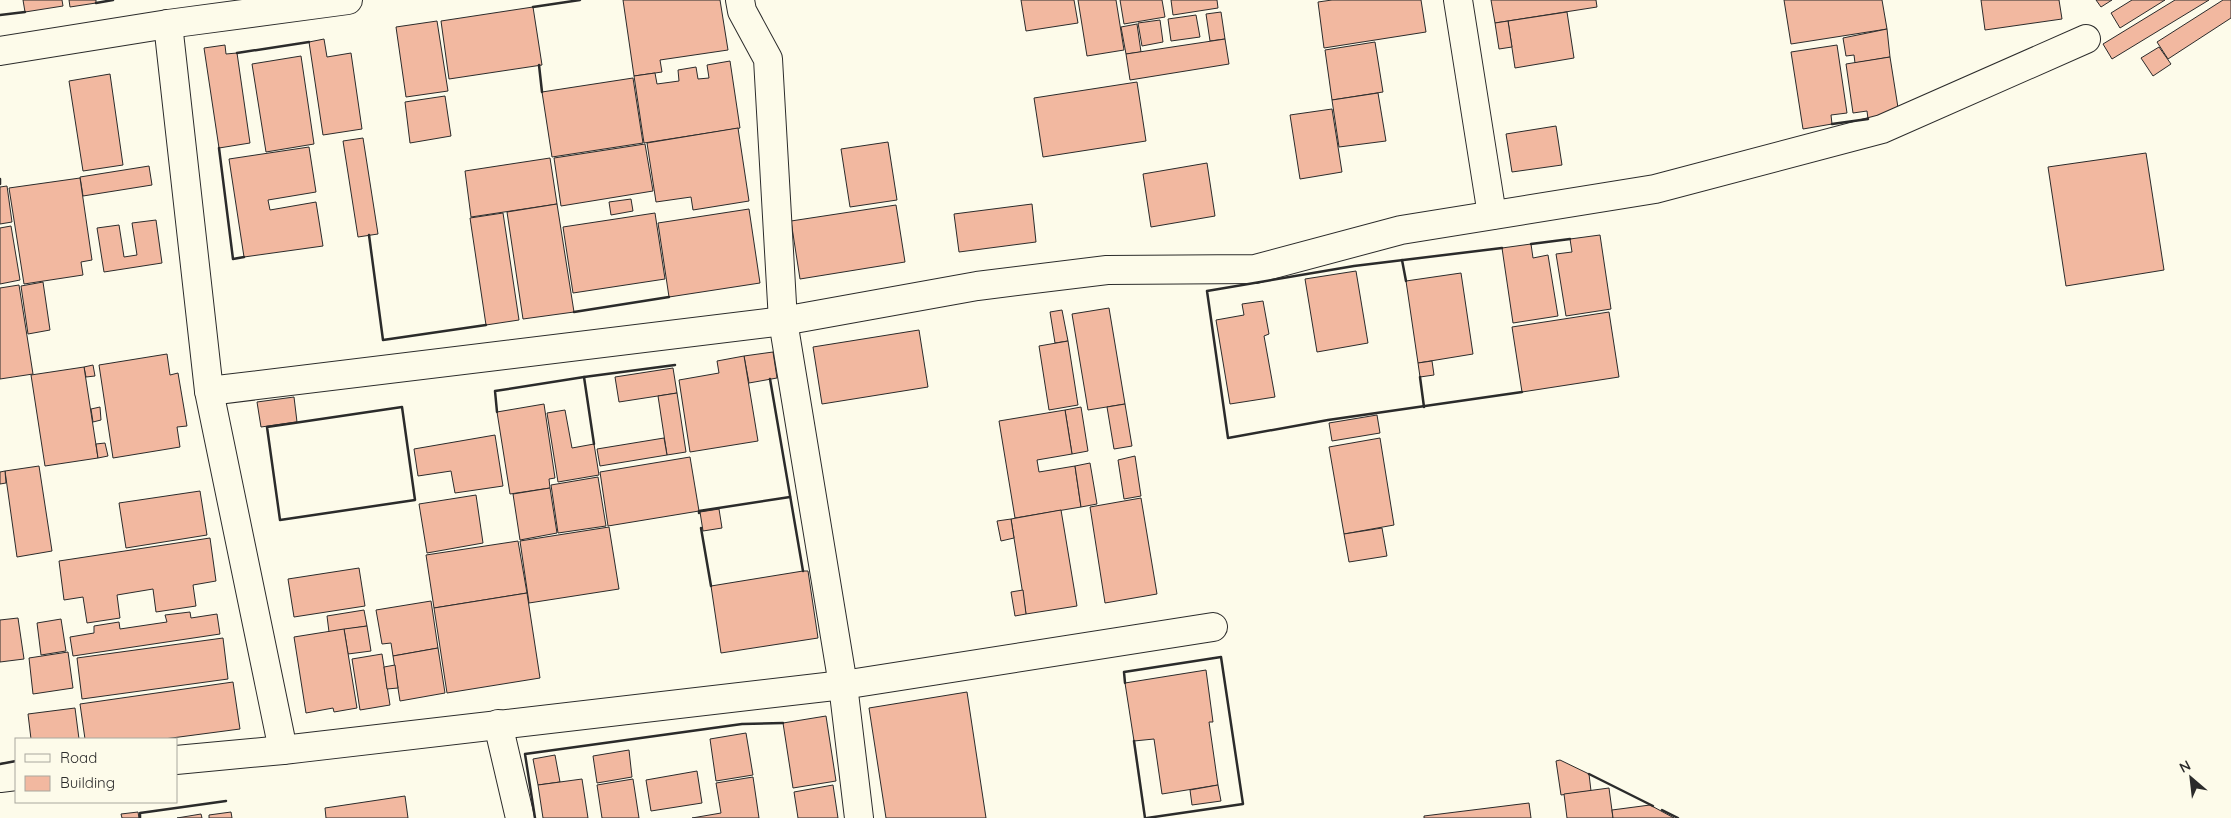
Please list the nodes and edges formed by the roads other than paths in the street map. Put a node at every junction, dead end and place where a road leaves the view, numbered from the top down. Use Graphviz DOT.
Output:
graph roads {
  1 [pos="348,0"];
  2 [pos="740,0"];
  3 [pos="1458,0"];
  4 [pos="168,24"];
  5 [pos="2086,39"];
  6 [pos="0,51"];
  7 [pos="1492,215"];
  8 [pos="783,321"];
  9 [pos="210,391"];
  10 [pos="1213,627"];
  11 [pos="843,685"];
  12 [pos="498,724"];
  13 [pos="282,750"];
  14 [pos="178,760"];
  15 [pos="15,776"];
  16 [pos="0,778"];
  17 [pos="520,818"];
  18 [pos="859,818"];
  1 -- 4 [label="street"];
  2 -- 8 [label="street"];
  3 -- 7 [label="street"];
  4 -- 6 [label="street"];
  4 -- 9 [label="street"];
  5 -- 7 [label="street"];
  7 -- 8 [label="street"];
  8 -- 9 [label="street"];
  8 -- 11 [label="street"];
  9 -- 13 [label="street"];
  10 -- 11 [label="street"];
  11 -- 12 [label="street"];
  11 -- 18 [label="street"];
  12 -- 13 [label="street"];
  12 -- 17 [label="street"];
  13 -- 14 [label="street"];
  15 -- 16 [label="street"];
}
